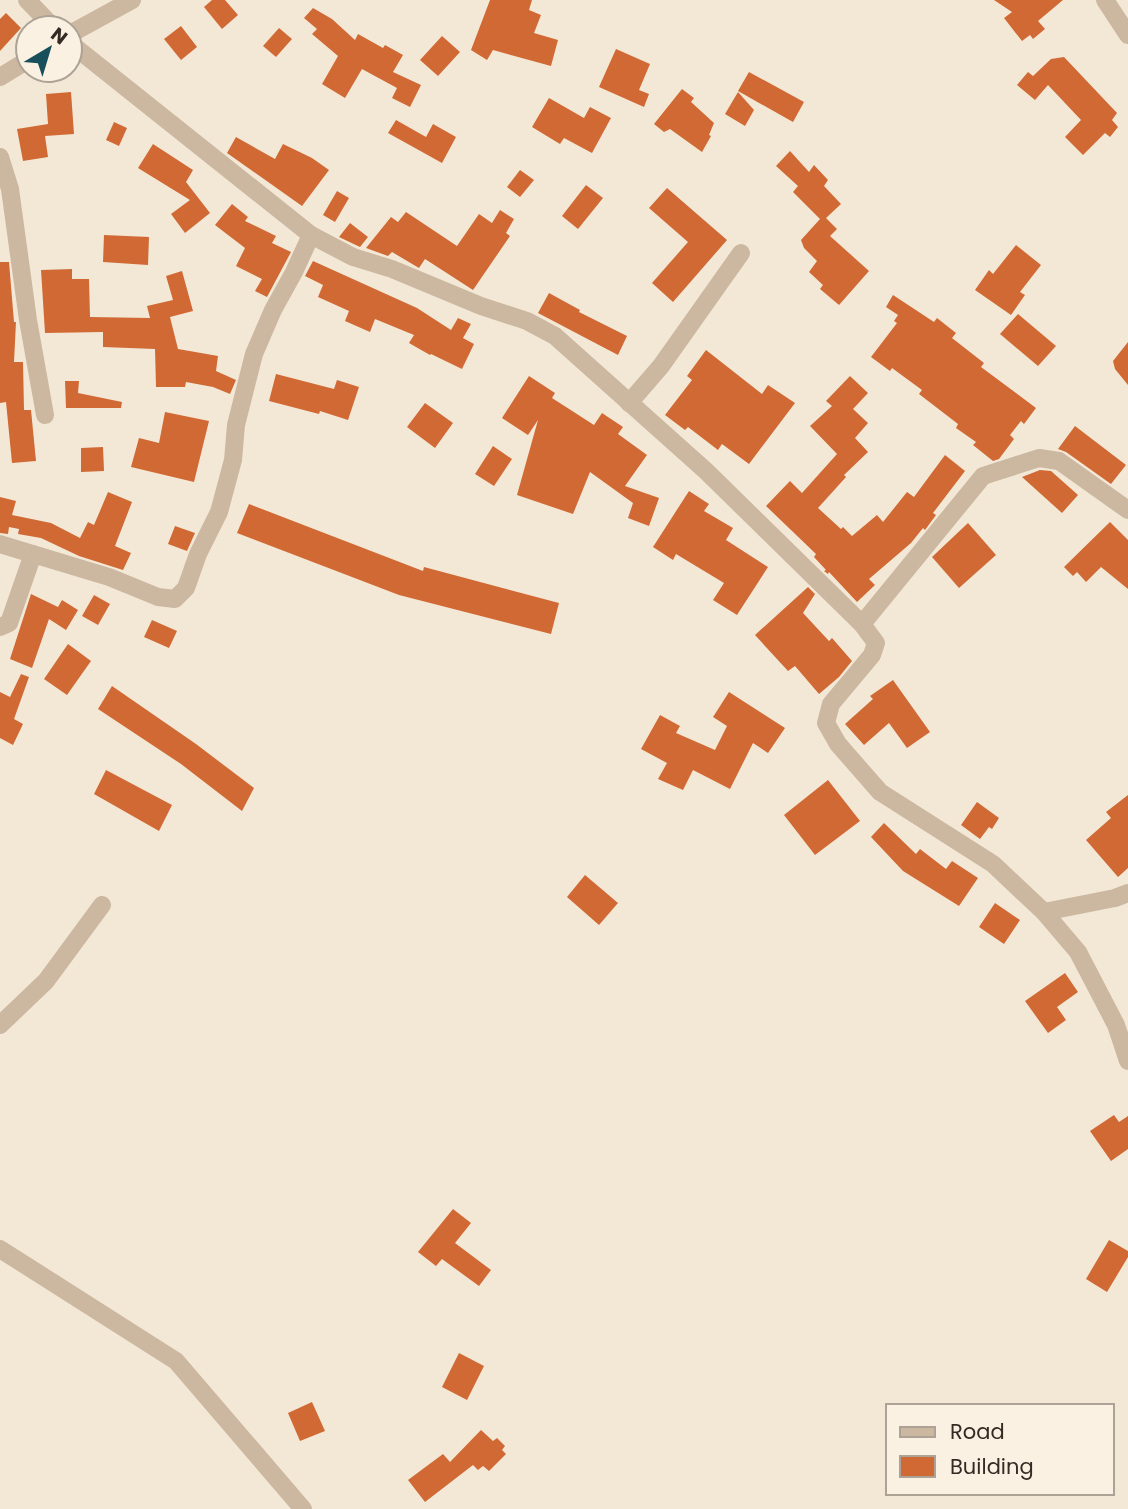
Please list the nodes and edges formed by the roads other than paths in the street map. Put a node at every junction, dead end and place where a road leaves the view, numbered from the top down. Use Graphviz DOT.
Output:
graph roads {
  1 [pos="27,0"];
  2 [pos="132,0"];
  3 [pos="1105,0"];
  4 [pos="40,14"];
  5 [pos="84,26"];
  6 [pos="1128,34"];
  7 [pos="84,54"];
  8 [pos="0,157"];
  9 [pos="311,235"];
  10 [pos="741,253"];
  11 [pos="629,402"];
  12 [pos="45,415"];
  13 [pos="1128,510"];
  14 [pos="0,544"];
  15 [pos="33,554"];
  16 [pos="862,624"];
  17 [pos="0,626"];
  18 [pos="1128,893"];
  19 [pos="102,905"];
  20 [pos="1044,912"];
  21 [pos="0,1025"];
  22 [pos="1128,1061"];
  23 [pos="0,1249"];
  24 [pos="303,1509"];
  1 -- 4 [label="street"];
  2 -- 5 [label="street"];
  3 -- 6 [label="street"];
  7 -- 9 [label="street"];
  8 -- 12 [label="street"];
  9 -- 11 [label="street"];
  9 -- 15 [label="street"];
  10 -- 11 [label="street"];
  11 -- 16 [label="street"];
  13 -- 16 [label="street"];
  14 -- 15 [label="street"];
  15 -- 17 [label="street"];
  16 -- 20 [label="street"];
  18 -- 20 [label="street"];
  19 -- 21 [label="street"];
  20 -- 22 [label="street"];
  23 -- 24 [label="street"];
}
